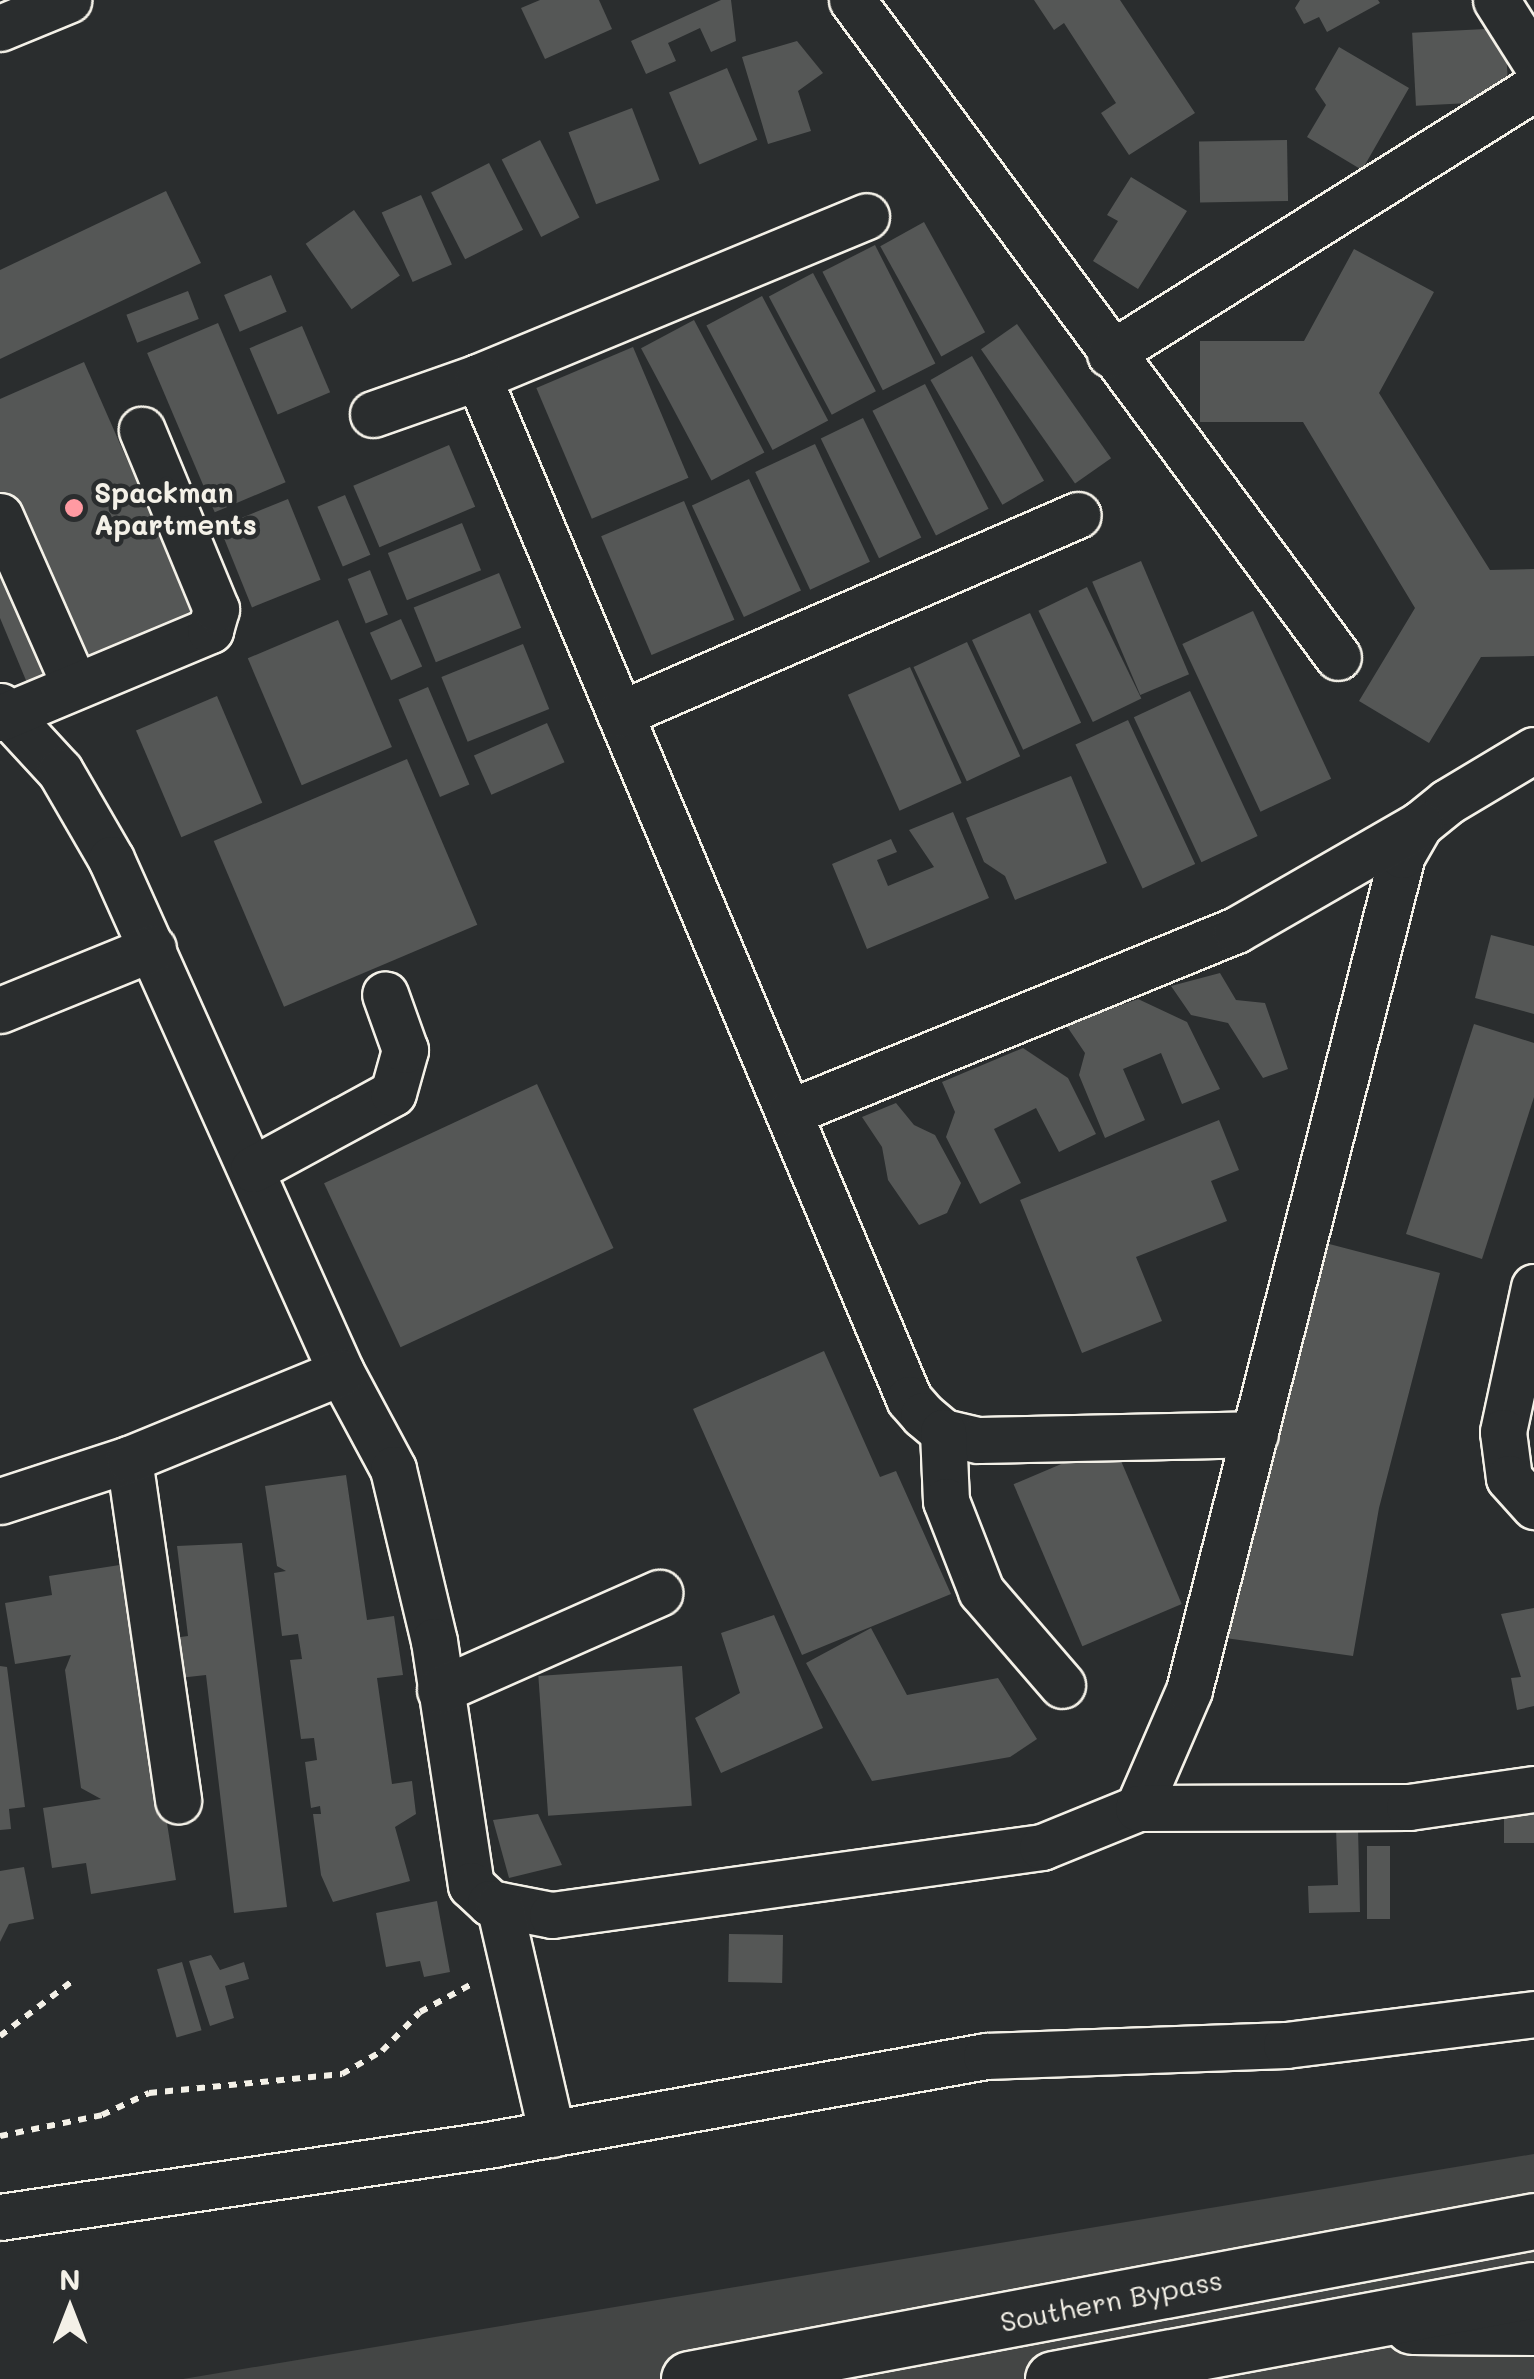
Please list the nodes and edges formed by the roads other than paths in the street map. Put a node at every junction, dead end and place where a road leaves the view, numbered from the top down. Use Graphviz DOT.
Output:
graph roads {
  1 [pos="852,0"];
  2 [pos="1496,0"];
  3 [pos="1534,60"];
  4 [pos="1534,88"];
  5 [pos="866,216"];
  6 [pos="1110,354"];
  7 [pos="478,377"];
  8 [pos="372,414"];
  9 [pos="142,430"];
  10 [pos="1078,515"];
  11 [pos="0,516"];
  12 [pos="1338,658"];
  13 [pos="74,684"];
  14 [pos="2,713"];
  15 [pos="620,714"];
  16 [pos="1534,750"];
  17 [pos="1420,824"];
  18 [pos="153,948"];
  19 [pos="386,994"];
  20 [pos="0,1010"];
  21 [pos="790,1112"];
  22 [pos="253,1169"];
  23 [pos="1534,1287"];
  24 [pos="341,1372"];
  25 [pos="944,1432"];
  26 [pos="1254,1434"];
  27 [pos="130,1459"];
  28 [pos="0,1501"];
  29 [pos="1534,1506"];
  30 [pos="659,1593"];
  31 [pos="1062,1685"];
  32 [pos="440,1690"];
  33 [pos="1534,1789"];
  34 [pos="178,1801"];
  35 [pos="1138,1808"];
  36 [pos="500,1905"];
  37 [pos="1534,2014"];
  38 [pos="552,2134"];
  39 [pos="1534,2199"];
  40 [pos="0,2216"];
  41 [pos="1534,2221"];
  42 [pos="1333,2258"];
  43 [pos="1534,2290"];
  44 [pos="1339,2326"];
  45 [pos="1534,2327"];
  46 [pos="689,2379"];
  47 [pos="1053,2379"];
  1 -- 6 [label="street"];
  2 -- 3 [label="street"];
  4 -- 6 [label="street"];
  5 -- 7 [label="street"];
  6 -- 12 [label="street"];
  7 -- 8 [label="street"];
  7 -- 15 [label="street"];
  9 -- 13 [label="street"];
  10 -- 15 [label="street"];
  11 -- 13 [label="street"];
  13 -- 14 [label="street"];
  14 -- 18 [label="street"];
  15 -- 21 [label="street"];
  16 -- 17 [label="street"];
  17 -- 21 [label="street"];
  17 -- 26 [label="street"];
  18 -- 20 [label="street"];
  18 -- 22 [label="street"];
  19 -- 22 [label="street"];
  21 -- 25 [label="street"];
  22 -- 24 [label="street"];
  23 -- 29 [label="street"];
  24 -- 27 [label="street"];
  24 -- 32 [label="street"];
  25 -- 26 [label="street"];
  25 -- 31 [label="street"];
  26 -- 35 [label="street"];
  27 -- 28 [label="street"];
  27 -- 34 [label="street"];
  30 -- 32 [label="street"];
  32 -- 36 [label="street"];
  33 -- 35 [label="street"];
  35 -- 36 [label="street"];
  36 -- 38 [label="street"];
  37 -- 38 [label="street"];
  38 -- 40 [label="street"];
  39 -- 42 [label="main road"];
  41 -- 42 [label="main road, Southern Bypass"];
  42 -- 46 [label="main road, Southern Bypass"];
  43 -- 44 [label="main road"];
  44 -- 45 [label="main road"];
  44 -- 47 [label="main road"];
}
